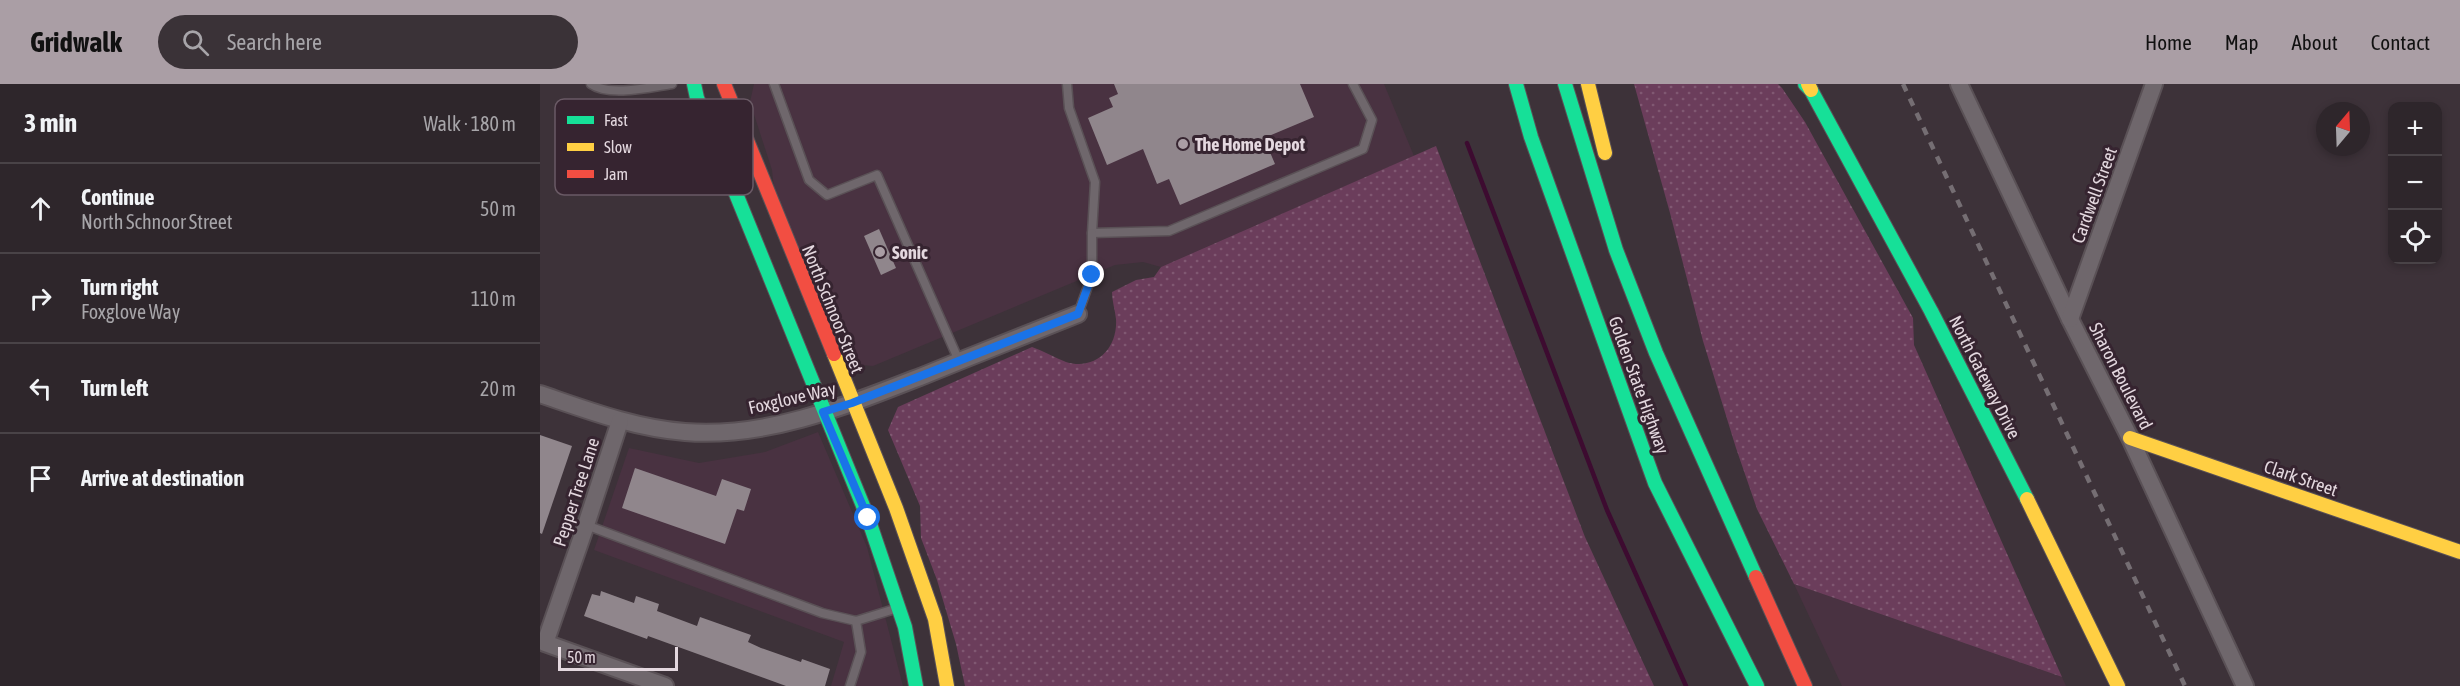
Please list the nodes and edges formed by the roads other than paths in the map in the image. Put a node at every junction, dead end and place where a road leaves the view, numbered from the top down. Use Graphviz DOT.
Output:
graph roads {
  1 [pos="591,84"];
  2 [pos="672,84"];
  3 [pos="694,84"];
  4 [pos="704,84"];
  5 [pos="724,84"];
  6 [pos="774,84"];
  7 [pos="1067,84"];
  8 [pos="1353,84"];
  9 [pos="1516,84"];
  10 [pos="1565,84"];
  11 [pos="1588,84"];
  12 [pos="1959,84"];
  13 [pos="2154,84"];
  14 [pos="1808,86"];
  15 [pos="697,99"];
  16 [pos="712,99"];
  17 [pos="730,99"];
  18 [pos="753,156"];
  19 [pos="755,161"];
  20 [pos="1608,163"];
  21 [pos="736,195"];
  22 [pos="1092,234"];
  23 [pos="1628,241"];
  24 [pos="1078,314"];
  25 [pos="2070,319"];
  26 [pos="1656,353"];
  27 [pos="959,361"];
  28 [pos="540,394"];
  29 [pos="852,403"];
  30 [pos="823,412"];
  31 [pos="620,421"];
  32 [pos="2130,438"];
  33 [pos="586,525"];
  34 [pos="2460,552"];
  35 [pos="899,608"];
  36 [pos="856,621"];
  37 [pos="665,686"];
  38 [pos="850,686"];
  39 [pos="916,686"];
  40 [pos="947,686"];
  41 [pos="1757,686"];
  42 [pos="1805,686"];
  43 [pos="2118,686"];
  44 [pos="2245,686"];
  1 -- 2 [label="lane"];
  3 -- 15 [label="main road"];
  4 -- 16 [label="main road"];
  5 -- 17 [label="main road, North Schnoor Street"];
  6 -- 27 [label="lane"];
  7 -- 22 [label="lane"];
  8 -- 22 [label="lane"];
  9 -- 41 [label="main road, Golden State Highway"];
  10 -- 26 [label="main road, Golden State Highway"];
  11 -- 20 [label="main road"];
  12 -- 25 [label="street, Sharon Boulevard"];
  13 -- 25 [label="street, Cardwell Street"];
  14 -- 43 [label="main road, North Gateway Drive"];
  18 -- 19 [label="main road, North Schnoor Street"];
  19 -- 29 [label="main road, North Schnoor Street"];
  21 -- 30 [label="main road"];
  22 -- 24 [label="lane"];
  23 -- 26 [label="main road"];
  24 -- 27 [label="street, Foxglove Way"];
  25 -- 32 [label="street, Sharon Boulevard"];
  26 -- 42 [label="main road, Golden State Highway"];
  27 -- 29 [label="street, Foxglove Way"];
  28 -- 31 [label="street, Foxglove Way"];
  29 -- 30 [label="street, Foxglove Way"];
  29 -- 40 [label="main road, North Schnoor Street"];
  30 -- 31 [label="street, Foxglove Way"];
  30 -- 35 [label="main road"];
  31 -- 33 [label="street, Pepper Tree Lane"];
  32 -- 34 [label="main road, Clark Street"];
  32 -- 44 [label="street, Sharon Boulevard"];
  33 -- 36 [label="lane"];
  33 -- 37 [label="street, Pepper Tree Lane"];
  35 -- 36 [label="lane"];
  35 -- 39 [label="main road"];
  36 -- 38 [label="lane"];
}
